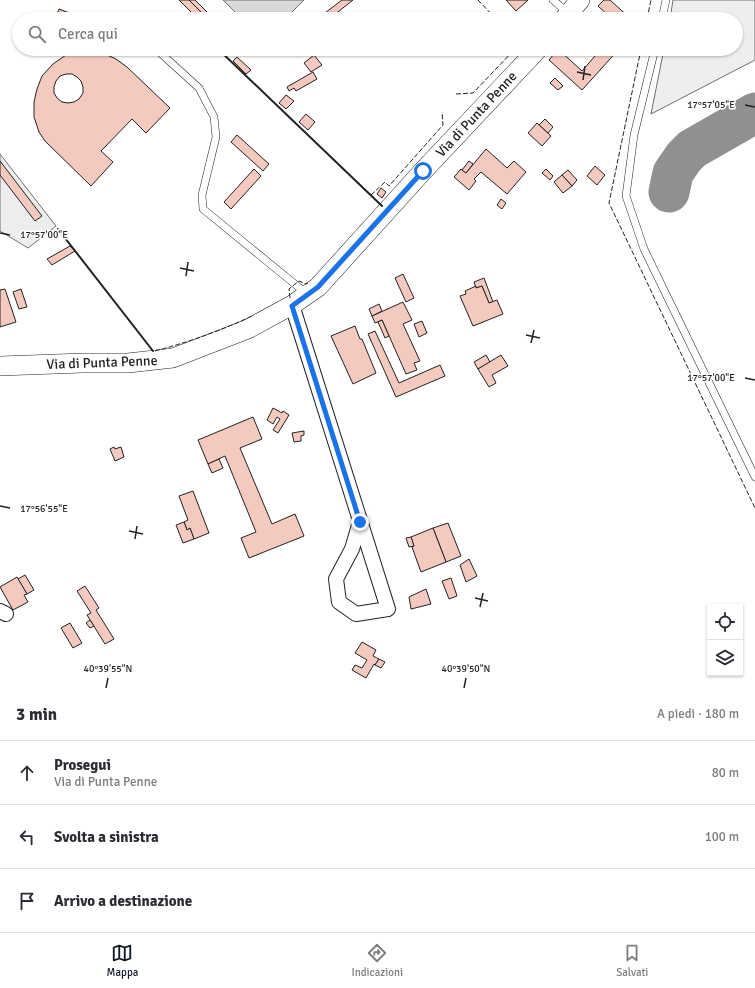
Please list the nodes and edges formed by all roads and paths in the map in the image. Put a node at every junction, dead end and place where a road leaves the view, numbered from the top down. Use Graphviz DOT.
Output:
graph roads {
  1 [pos="553,0"];
  2 [pos="666,0"];
  3 [pos="571,11"];
  4 [pos="663,12"];
  5 [pos="164,56"];
  6 [pos="531,56"];
  7 [pos="653,56"];
  8 [pos="307,294"];
  9 [pos="292,306"];
  10 [pos="0,366"];
  11 [pos="755,477"];
  12 [pos="360,522"];
  1 -- 3 [label="lane"];
  2 -- 4 [label="lane"];
  5 -- 8 [label="lane"];
  6 -- 8 [label="street, Via di Punta Penne"];
  7 -- 11 [label="lane"];
  8 -- 9 [label="street, Via di Punta Penne"];
  9 -- 10 [label="street, Via di Punta Penne"];
  9 -- 12 [label="street"];
  12 -- 12 [label="street"];
}
